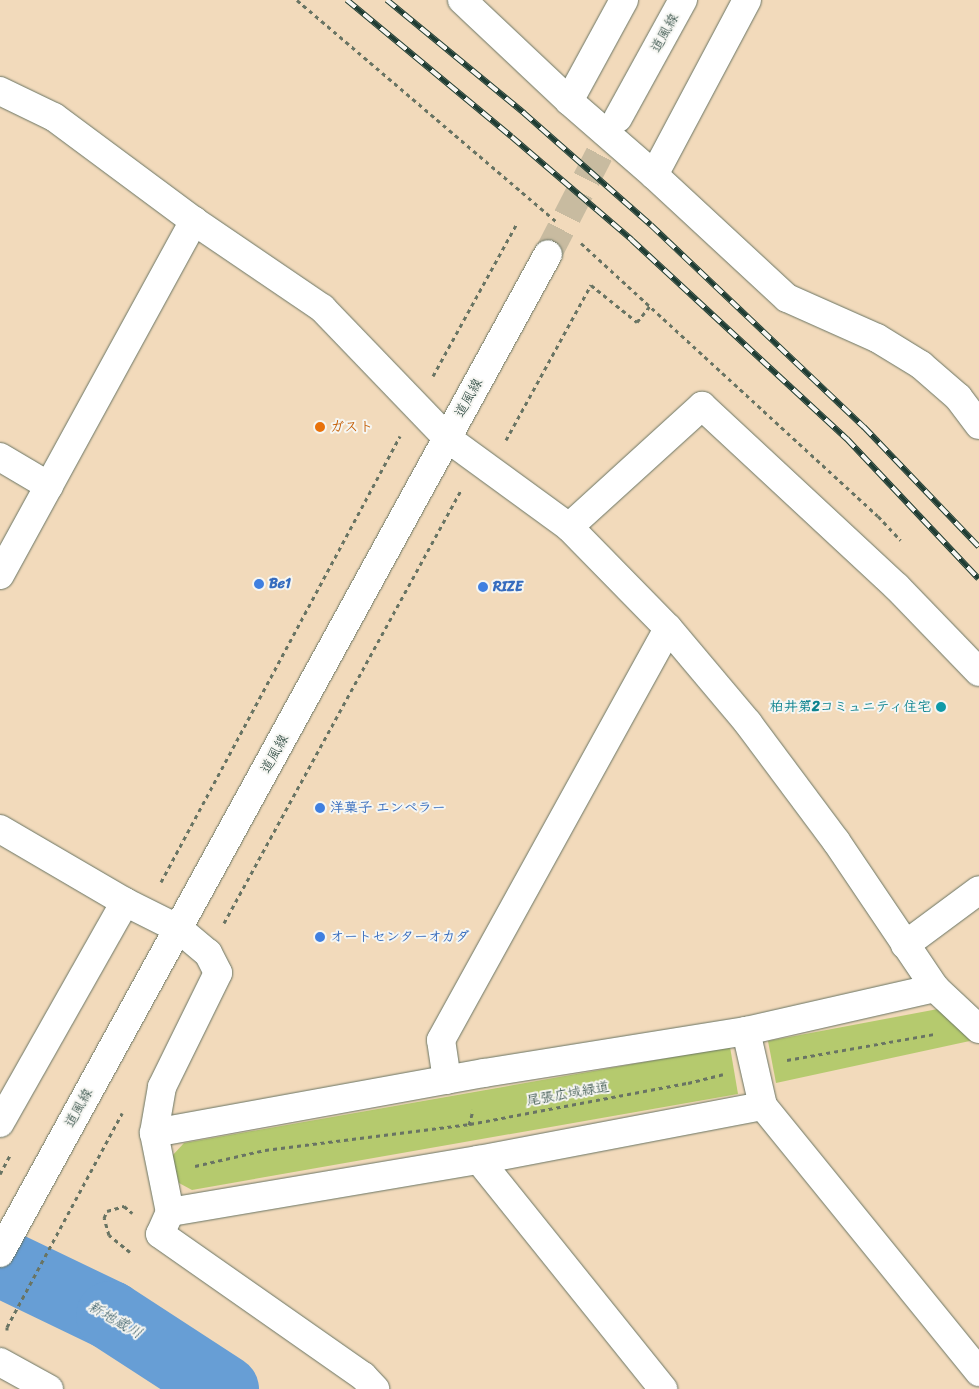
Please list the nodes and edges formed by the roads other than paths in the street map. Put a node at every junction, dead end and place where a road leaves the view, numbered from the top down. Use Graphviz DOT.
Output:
graph roads {
  1 [pos="462,0"];
  2 [pos="624,0"];
  3 [pos="683,0"];
  4 [pos="747,0"];
  5 [pos="0,91"];
  6 [pos="569,101"];
  7 [pos="618,118"];
  8 [pos="654,174"];
  9 [pos="194,221"];
  10 [pos="548,254"];
  11 [pos="979,425"];
  12 [pos="447,438"];
  13 [pos="0,457"];
  14 [pos="49,486"];
  15 [pos="569,527"];
  16 [pos="0,575"];
  17 [pos="668,628"];
  18 [pos="979,672"];
  19 [pos="0,829"];
  20 [pos="979,890"];
  21 [pos="134,907"];
  22 [pos="179,929"];
  23 [pos="905,945"];
  24 [pos="935,988"];
  25 [pos="977,1028"];
  26 [pos="746,1031"];
  27 [pos="447,1080"];
  28 [pos="763,1106"];
  29 [pos="0,1123"];
  30 [pos="154,1133"];
  31 [pos="468,1162"];
  32 [pos="170,1212"];
  33 [pos="0,1253"];
  34 [pos="0,1362"];
  35 [pos="979,1372"];
  36 [pos="49,1389"];
  37 [pos="375,1389"];
  38 [pos="664,1389"];
  1 -- 6 [label="street"];
  2 -- 6 [label="street"];
  3 -- 7 [label="street, 道風線"];
  4 -- 8 [label="street"];
  5 -- 9 [label="street"];
  6 -- 8 [label="street"];
  8 -- 11 [label="street"];
  9 -- 12 [label="street"];
  9 -- 14 [label="street"];
  10 -- 12 [label="street, 道風線"];
  12 -- 15 [label="street"];
  12 -- 22 [label="street, 道風線"];
  13 -- 14 [label="street"];
  14 -- 16 [label="street"];
  15 -- 17 [label="street"];
  15 -- 18 [label="street"];
  17 -- 23 [label="street"];
  17 -- 27 [label="street"];
  19 -- 21 [label="street"];
  20 -- 23 [label="street"];
  21 -- 22 [label="street"];
  21 -- 29 [label="street"];
  22 -- 30 [label="street"];
  22 -- 33 [label="street, 道風線"];
  23 -- 24 [label="street"];
  24 -- 25 [label="street"];
  24 -- 26 [label="street"];
  26 -- 27 [label="street"];
  26 -- 28 [label="street"];
  27 -- 30 [label="street"];
  28 -- 31 [label="street"];
  28 -- 35 [label="street"];
  30 -- 32 [label="street"];
  31 -- 32 [label="street"];
  31 -- 38 [label="street"];
  32 -- 37 [label="street"];
  34 -- 36 [label="street"];
}
